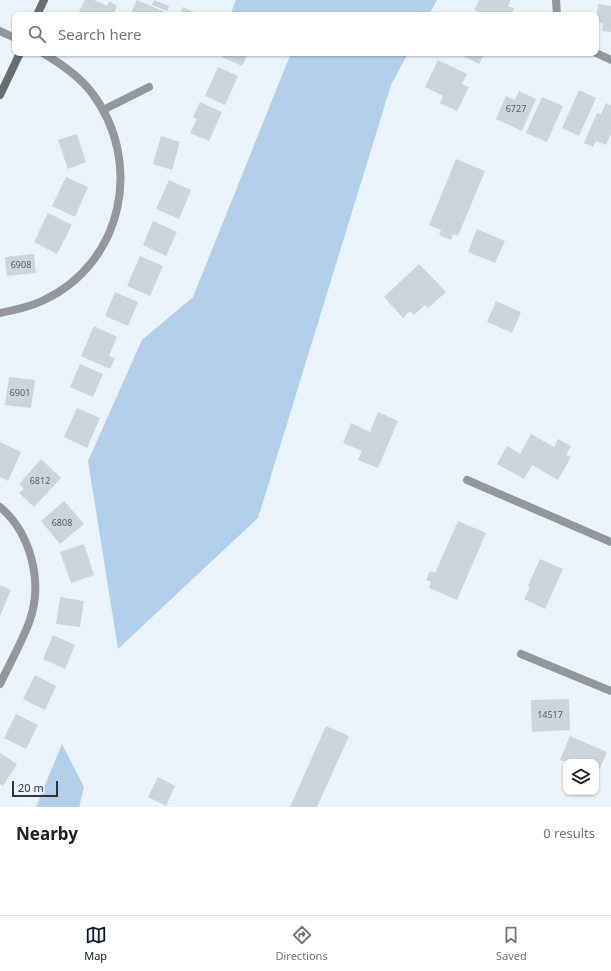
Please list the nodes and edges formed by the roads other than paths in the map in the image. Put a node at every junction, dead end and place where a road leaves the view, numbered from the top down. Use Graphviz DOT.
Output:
graph roads {
  1 [pos="44,0"];
  2 [pos="556,0"];
  3 [pos="38,12"];
  4 [pos="557,12"];
  5 [pos="0,32"];
  6 [pos="12,37"];
  7 [pos="599,54"];
  8 [pos="19,56"];
  9 [pos="47,56"];
  10 [pos="611,60"];
  11 [pos="149,87"];
  12 [pos="0,95"];
  13 [pos="103,110"];
  14 [pos="0,312"];
  15 [pos="467,480"];
  16 [pos="0,507"];
  17 [pos="611,542"];
  18 [pos="521,654"];
  19 [pos="0,684"];
  20 [pos="611,691"];
  1 -- 3 [label="street"];
  2 -- 4 [label="street"];
  5 -- 6 [label="street"];
  7 -- 10 [label="street"];
  8 -- 12 [label="street"];
  9 -- 13 [label="street"];
  11 -- 13 [label="street"];
  13 -- 14 [label="street"];
  15 -- 17 [label="street"];
  16 -- 19 [label="street"];
  18 -- 20 [label="street"];
}
